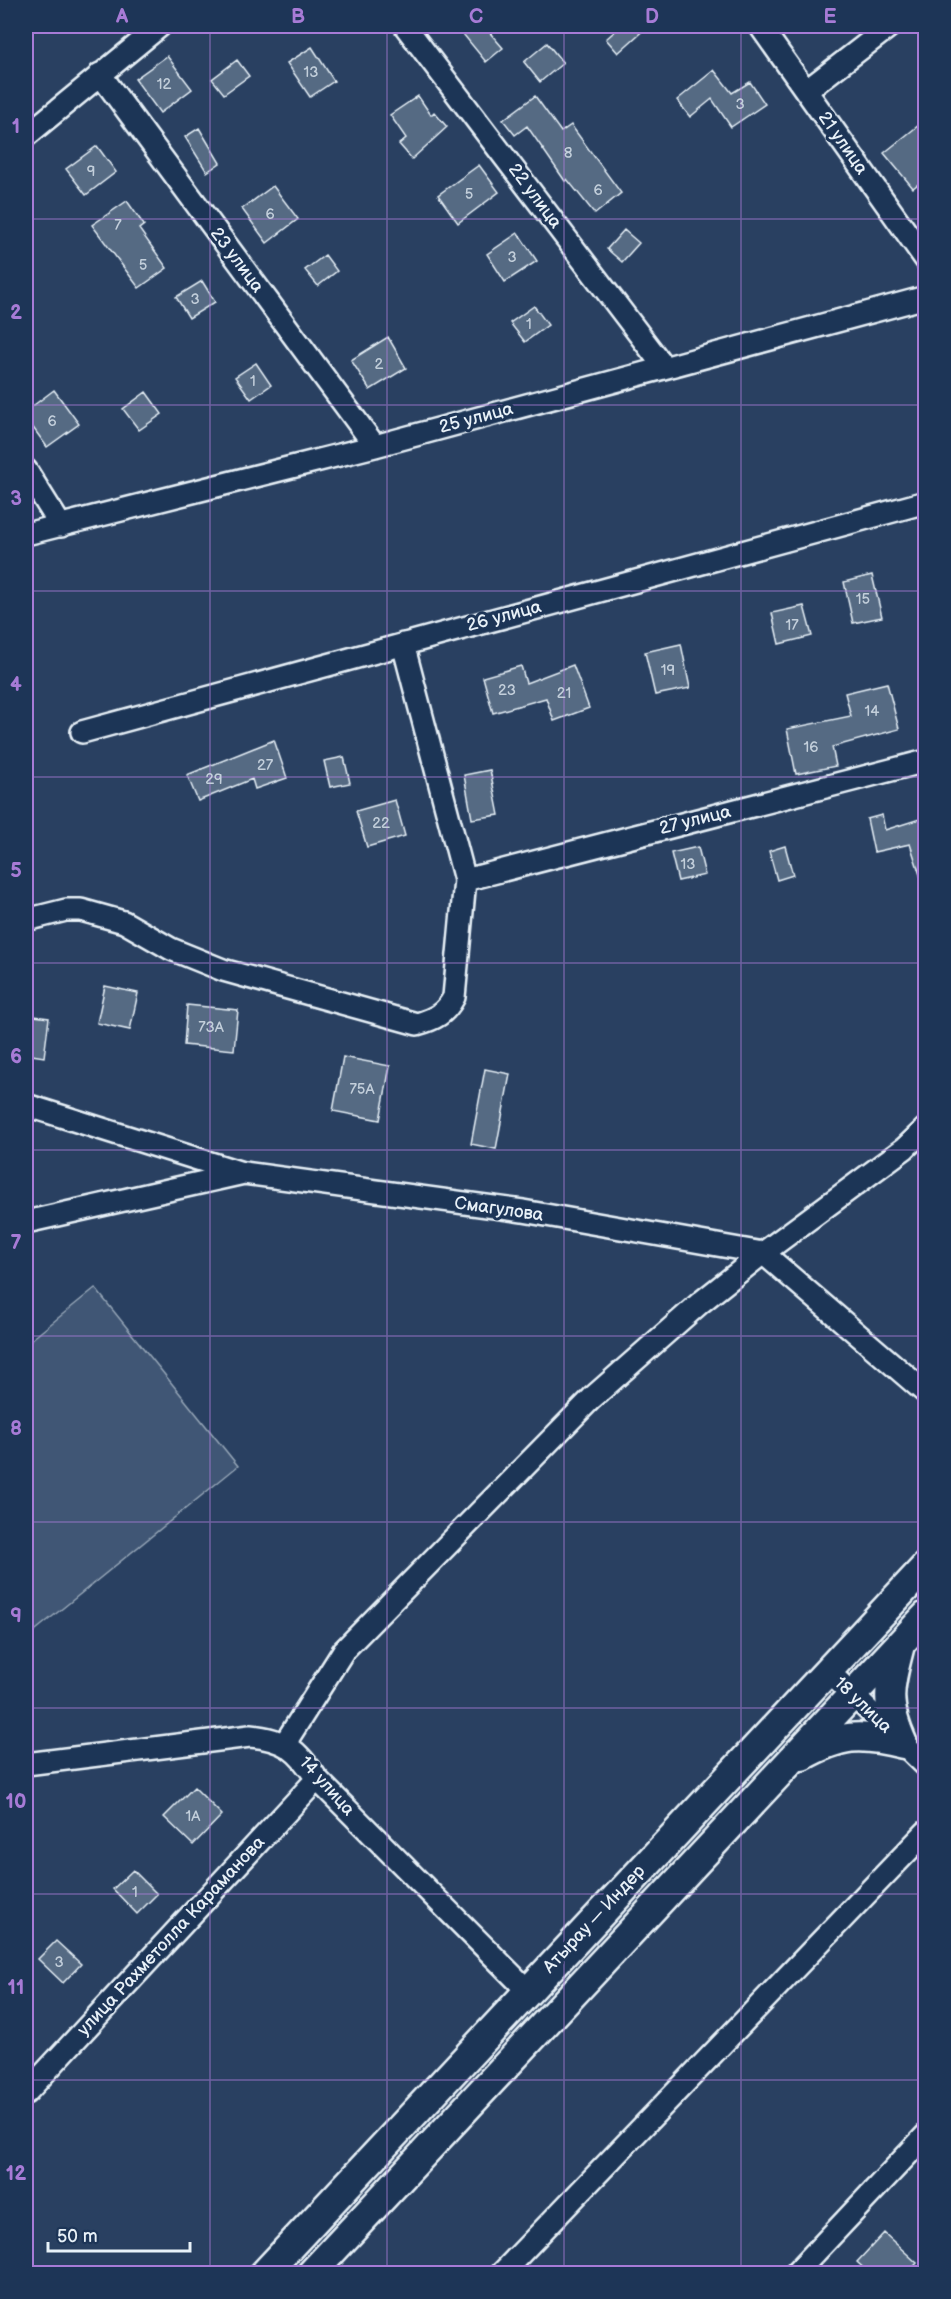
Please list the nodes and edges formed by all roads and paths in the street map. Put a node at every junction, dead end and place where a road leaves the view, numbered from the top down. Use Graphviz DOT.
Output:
graph roads {
  1 [pos="160,26"];
  2 [pos="405,26"];
  3 [pos="760,26"];
  4 [pos="890,26"];
  5 [pos="100,74"];
  6 [pos="806,91"];
  7 [pos="26,136"];
  8 [pos="926,260"];
  9 [pos="926,297"];
  10 [pos="664,367"];
  11 [pos="375,446"];
  12 [pos="26,470"];
  13 [pos="926,502"];
  14 [pos="61,526"];
  15 [pos="26,534"];
  16 [pos="403,644"];
  17 [pos="82,732"];
  18 [pos="926,761"];
  19 [pos="465,880"];
  20 [pos="26,920"];
  21 [pos="26,1105"];
  22 [pos="926,1128"];
  23 [pos="244,1173"];
  24 [pos="26,1222"];
  25 [pos="763,1253"];
  26 [pos="926,1392"];
  27 [pos="926,1566"];
  28 [pos="926,1616"];
  29 [pos="900,1643"];
  30 [pos="827,1670"];
  31 [pos="852,1695"];
  32 [pos="285,1743"];
  33 [pos="903,1744"];
  34 [pos="26,1764"];
  35 [pos="787,1765"];
  36 [pos="926,1766"];
  37 [pos="317,1779"];
  38 [pos="926,1832"];
  39 [pos="528,1991"];
  40 [pos="26,2093"];
  41 [pos="926,2135"];
  42 [pos="264,2274"];
  43 [pos="311,2274"];
  44 [pos="501,2274"];
  45 [pos="795,2274"];
  1 -- 5 [label="street"];
  2 -- 10 [label="street, 22 улица"];
  3 -- 6 [label="street, 21 улица"];
  4 -- 6 [label="street"];
  5 -- 7 [label="street"];
  5 -- 11 [label="street, 23 улица"];
  6 -- 8 [label="street, 21 улица"];
  9 -- 10 [label="street, 25 улица"];
  10 -- 11 [label="street, 25 улица"];
  11 -- 14 [label="street, 25 улица"];
  12 -- 14 [label="street"];
  13 -- 16 [label="street, 26 улица"];
  14 -- 15 [label="street, 25 улица"];
  16 -- 17 [label="street, 26 улица"];
  16 -- 19 [label="street"];
  18 -- 19 [label="street, 27 улица"];
  19 -- 20 [label="street"];
  21 -- 23 [label="street"];
  22 -- 25 [label="street"];
  23 -- 24 [label="street, Смагулова"];
  23 -- 25 [label="street, Смагулова"];
  25 -- 26 [label="street"];
  25 -- 32 [label="street"];
  27 -- 30 [label="main road, Атырау — Индер"];
  28 -- 29 [label="main road, Атырау — Индер"];
  29 -- 31 [label="main road, Атырау — Индер"];
  29 -- 33 [label="main road"];
  30 -- 31 [label="street, 18 улица"];
  30 -- 39 [label="main road, Атырау — Индер"];
  31 -- 33 [label="street, 18 улица"];
  31 -- 35 [label="main road, Атырау — Индер"];
  32 -- 34 [label="street, 14 улица"];
  32 -- 37 [label="street, 14 улица"];
  33 -- 35 [label="main road"];
  33 -- 36 [label="street, 18 улица"];
  35 -- 43 [label="main road, Атырау — Индер"];
  37 -- 39 [label="street, 14 улица"];
  37 -- 40 [label="street, улица Рахметолла Караманова"];
  38 -- 44 [label="street"];
  39 -- 42 [label="main road, Атырау — Индер"];
  41 -- 45 [label="street"];
}
